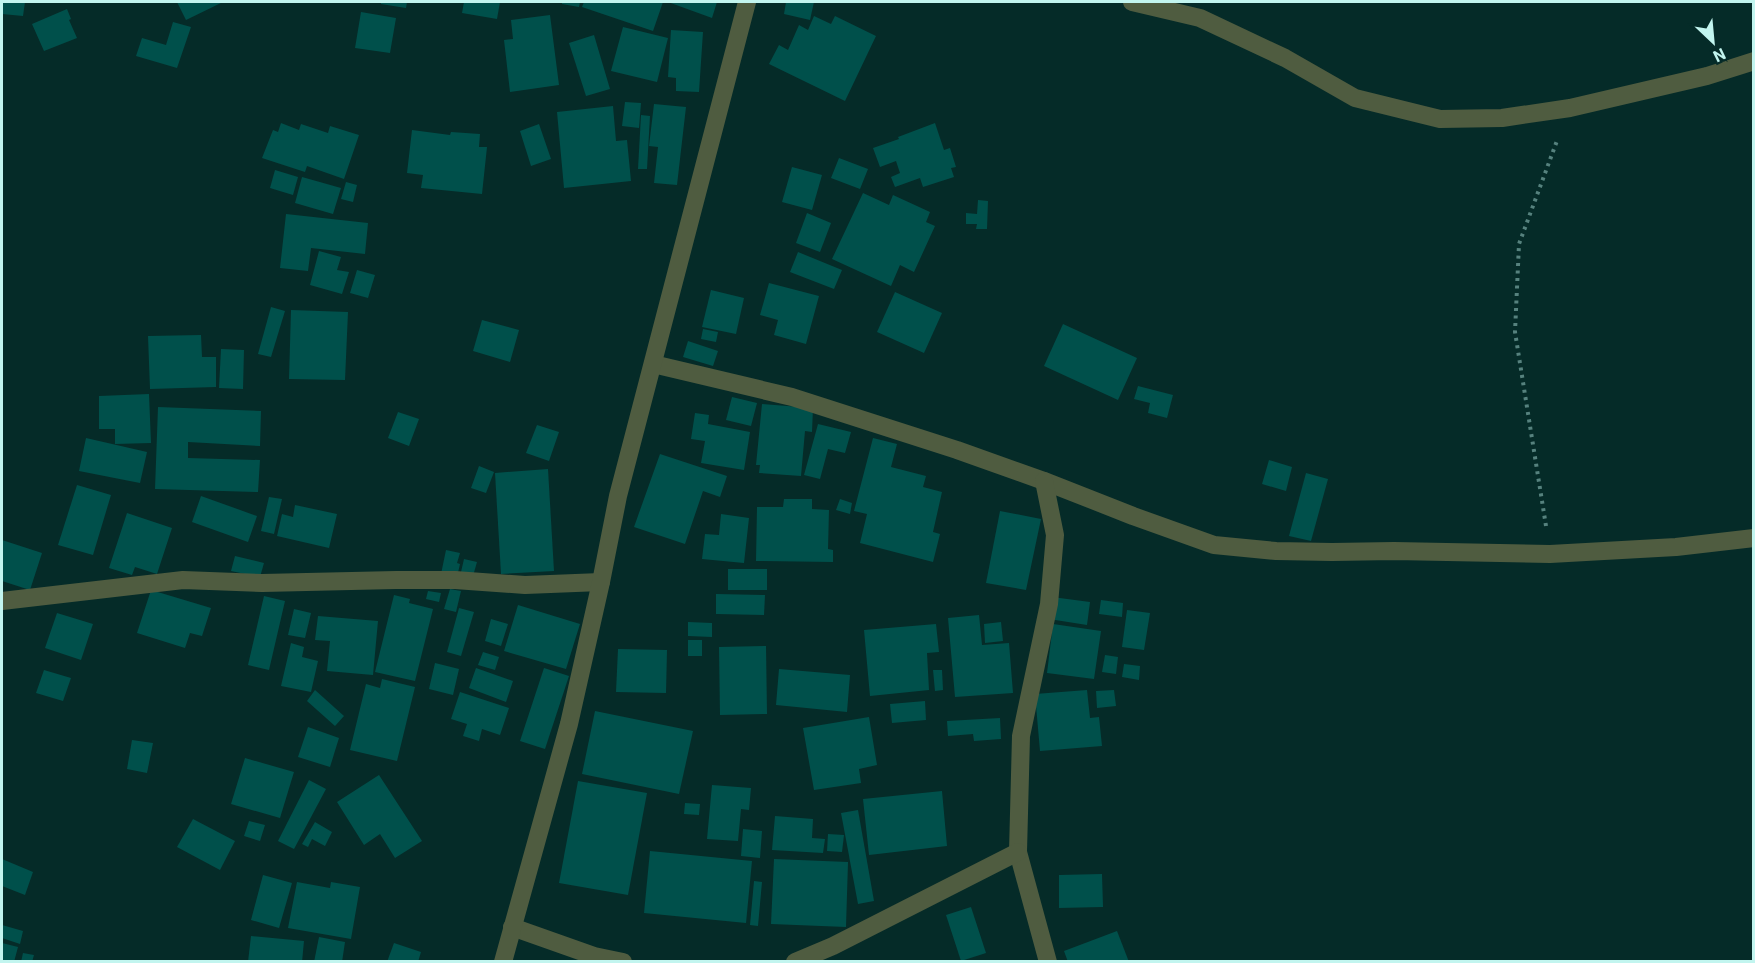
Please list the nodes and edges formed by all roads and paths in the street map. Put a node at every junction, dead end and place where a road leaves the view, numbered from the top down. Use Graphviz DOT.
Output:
graph roads {
  1 [pos="747,2"];
  2 [pos="1132,2"];
  3 [pos="1754,61"];
  4 [pos="1570,108"];
  5 [pos="653,364"];
  6 [pos="1044,481"];
  7 [pos="1754,538"];
  8 [pos="1550,554"];
  9 [pos="601,582"];
  10 [pos="2,601"];
  11 [pos="1018,852"];
  12 [pos="512,927"];
  13 [pos="503,962"];
  14 [pos="622,962"];
  15 [pos="795,962"];
  16 [pos="1048,962"];
  1 -- 5 [label="street"];
  2 -- 4 [label="street"];
  3 -- 4 [label="street"];
  4 -- 8 [label="path"];
  5 -- 6 [label="street"];
  5 -- 9 [label="street"];
  6 -- 8 [label="street"];
  6 -- 11 [label="street"];
  7 -- 8 [label="street"];
  9 -- 10 [label="street"];
  9 -- 12 [label="street"];
  11 -- 15 [label="street"];
  11 -- 16 [label="street"];
  12 -- 13 [label="street"];
  12 -- 14 [label="street"];
}
